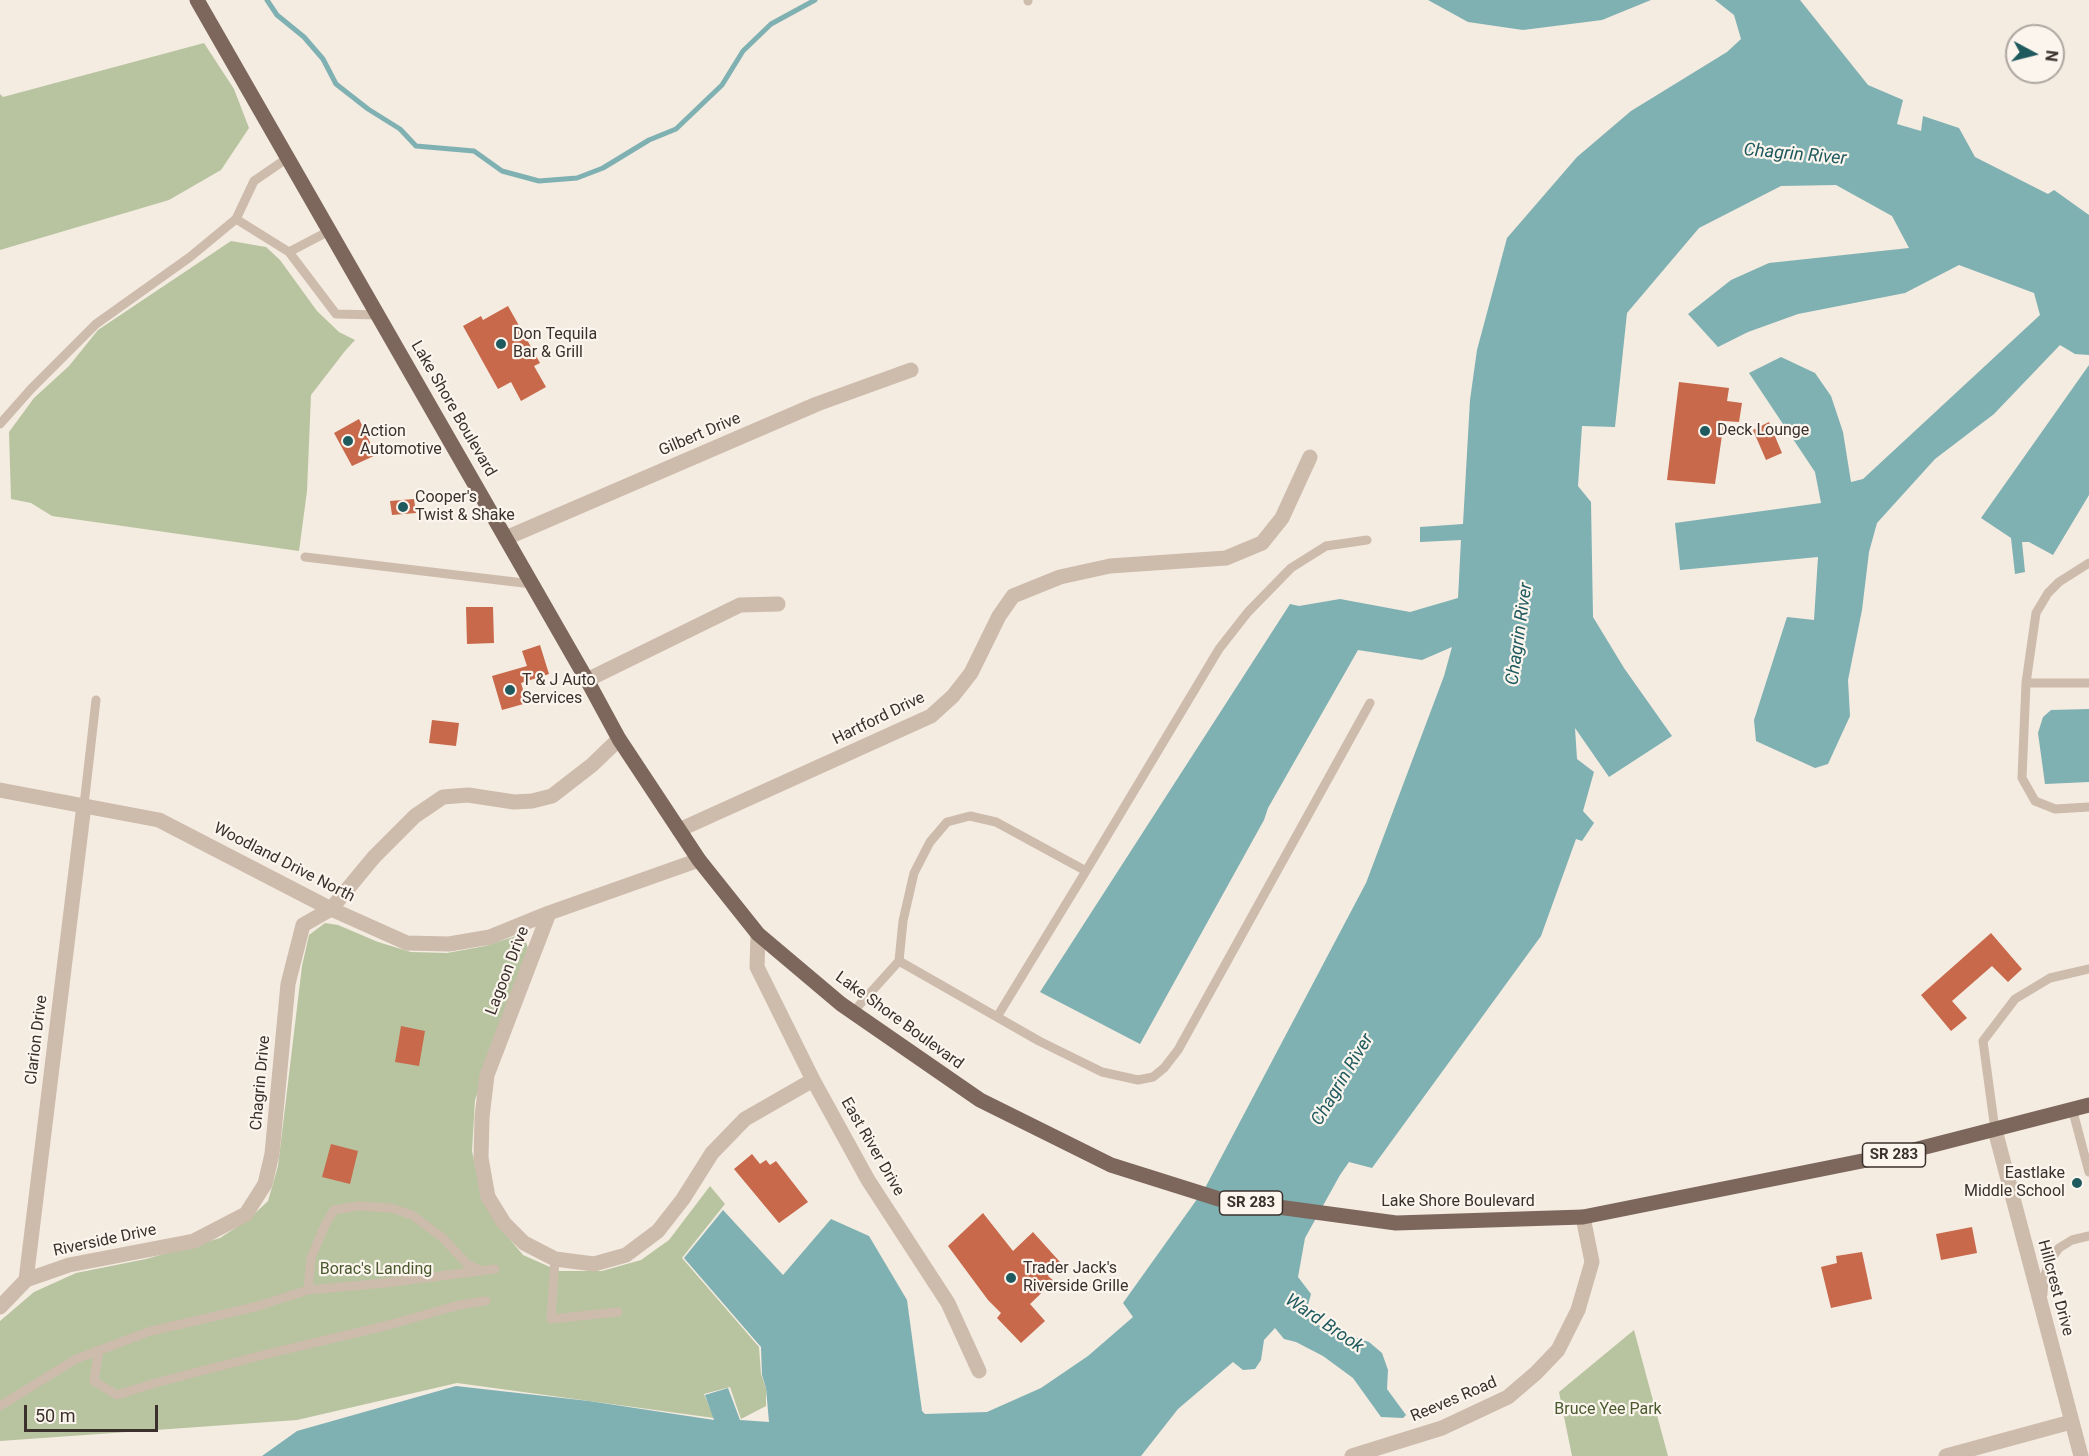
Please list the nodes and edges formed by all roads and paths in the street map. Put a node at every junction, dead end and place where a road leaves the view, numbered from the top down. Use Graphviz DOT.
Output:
graph roads {
  1 [pos="198,0"];
  2 [pos="289,157"];
  3 [pos="236,219"];
  4 [pos="331,230"];
  5 [pos="289,252"];
  6 [pos="379,315"];
  7 [pos="911,369"];
  8 [pos="0,424"];
  9 [pos="1310,457"];
  10 [pos="507,538"];
  11 [pos="1367,540"];
  12 [pos="305,556"];
  13 [pos="2089,563"];
  14 [pos="532,584"];
  15 [pos="778,604"];
  16 [pos="587,680"];
  17 [pos="2026,683"];
  18 [pos="2089,683"];
  19 [pos="96,700"];
  20 [pos="1370,703"];
  21 [pos="619,739"];
  22 [pos="0,790"];
  23 [pos="84,805"];
  24 [pos="2089,807"];
  25 [pos="679,830"];
  26 [pos="699,860"];
  27 [pos="1086,871"];
  28 [pos="331,909"];
  29 [pos="549,913"];
  30 [pos="758,934"];
  31 [pos="899,961"];
  32 [pos="2089,969"];
  33 [pos="853,1012"];
  34 [pos="997,1017"];
  35 [pos="813,1080"];
  36 [pos="2089,1105"];
  37 [pos="2072,1108"];
  38 [pos="1995,1130"];
  39 [pos="2089,1172"];
  40 [pos="1583,1217"];
  41 [pos="2089,1236"];
  42 [pos="194,1241"];
  43 [pos="555,1259"];
  44 [pos="495,1269"];
  45 [pos="482,1271"];
  46 [pos="26,1280"];
  47 [pos="308,1290"];
  48 [pos="486,1301"];
  49 [pos="0,1307"];
  50 [pos="618,1312"];
  51 [pos="2043,1315"];
  52 [pos="99,1350"];
  53 [pos="979,1371"];
  54 [pos="0,1406"];
  55 [pos="2072,1422"];
  56 [pos="1352,1456"];
  57 [pos="1946,1456"];
  58 [pos="2081,1456"];
  1 -- 2 [label="main road, Lake Shore Boulevard / SR 283"];
  2 -- 3 [label="lane"];
  2 -- 4 [label="main road, Lake Shore Boulevard / SR 283"];
  3 -- 5 [label="lane"];
  3 -- 8 [label="lane"];
  4 -- 5 [label="lane"];
  4 -- 6 [label="main road, Lake Shore Boulevard / SR 283"];
  5 -- 6 [label="lane"];
  6 -- 10 [label="main road, Lake Shore Boulevard / SR 283"];
  7 -- 10 [label="street, Gilbert Drive"];
  9 -- 25 [label="street, Hartford Drive"];
  10 -- 14 [label="main road, Lake Shore Boulevard / SR 283"];
  11 -- 27 [label="lane"];
  12 -- 14 [label="lane"];
  13 -- 17 [label="lane"];
  14 -- 16 [label="main road, Lake Shore Boulevard / SR 283"];
  15 -- 16 [label="street"];
  16 -- 21 [label="main road, Lake Shore Boulevard / SR 283"];
  17 -- 18 [label="lane"];
  17 -- 24 [label="lane"];
  19 -- 23 [label="lane"];
  20 -- 34 [label="lane"];
  21 -- 25 [label="main road, Lake Shore Boulevard / SR 283"];
  21 -- 28 [label="street"];
  22 -- 23 [label="street, Woodland Drive North"];
  23 -- 28 [label="street, Woodland Drive North"];
  23 -- 46 [label="street, Clarion Drive"];
  25 -- 26 [label="main road, Lake Shore Boulevard / SR 283"];
  26 -- 29 [label="street, Lagoon Drive"];
  26 -- 30 [label="main road, Lake Shore Boulevard / SR 283"];
  27 -- 31 [label="lane"];
  27 -- 34 [label="lane"];
  28 -- 29 [label="street, Woodland Drive North"];
  28 -- 42 [label="street, Chagrin Drive"];
  29 -- 43 [label="street, Lagoon Drive"];
  30 -- 33 [label="main road, Lake Shore Boulevard / SR 283"];
  30 -- 35 [label="street, East River Drive"];
  31 -- 33 [label="lane"];
  31 -- 34 [label="lane"];
  32 -- 38 [label="lane"];
  33 -- 40 [label="main road, Lake Shore Boulevard / SR 283"];
  35 -- 43 [label="street"];
  35 -- 53 [label="street, East River Drive"];
  36 -- 37 [label="main road, Lake Shore Boulevard / SR 283"];
  37 -- 38 [label="main road, Lake Shore Boulevard / SR 283"];
  37 -- 39 [label="lane"];
  38 -- 40 [label="main road, Lake Shore Boulevard / SR 283"];
  38 -- 51 [label="street, Hillcrest Drive"];
  40 -- 56 [label="street, Reeves Road"];
  41 -- 51 [label="lane"];
  42 -- 46 [label="street, Riverside Drive"];
  43 -- 50 [label="lane"];
  44 -- 45 [label="lane"];
  45 -- 47 [label="lane"];
  45 -- 47 [label="lane"];
  46 -- 49 [label="street, Riverside Drive"];
  47 -- 52 [label="lane"];
  48 -- 52 [label="lane"];
  51 -- 55 [label="street, Hillcrest Drive"];
  52 -- 54 [label="lane"];
  55 -- 57 [label="street"];
  55 -- 58 [label="street, Hillcrest Drive"];
}
